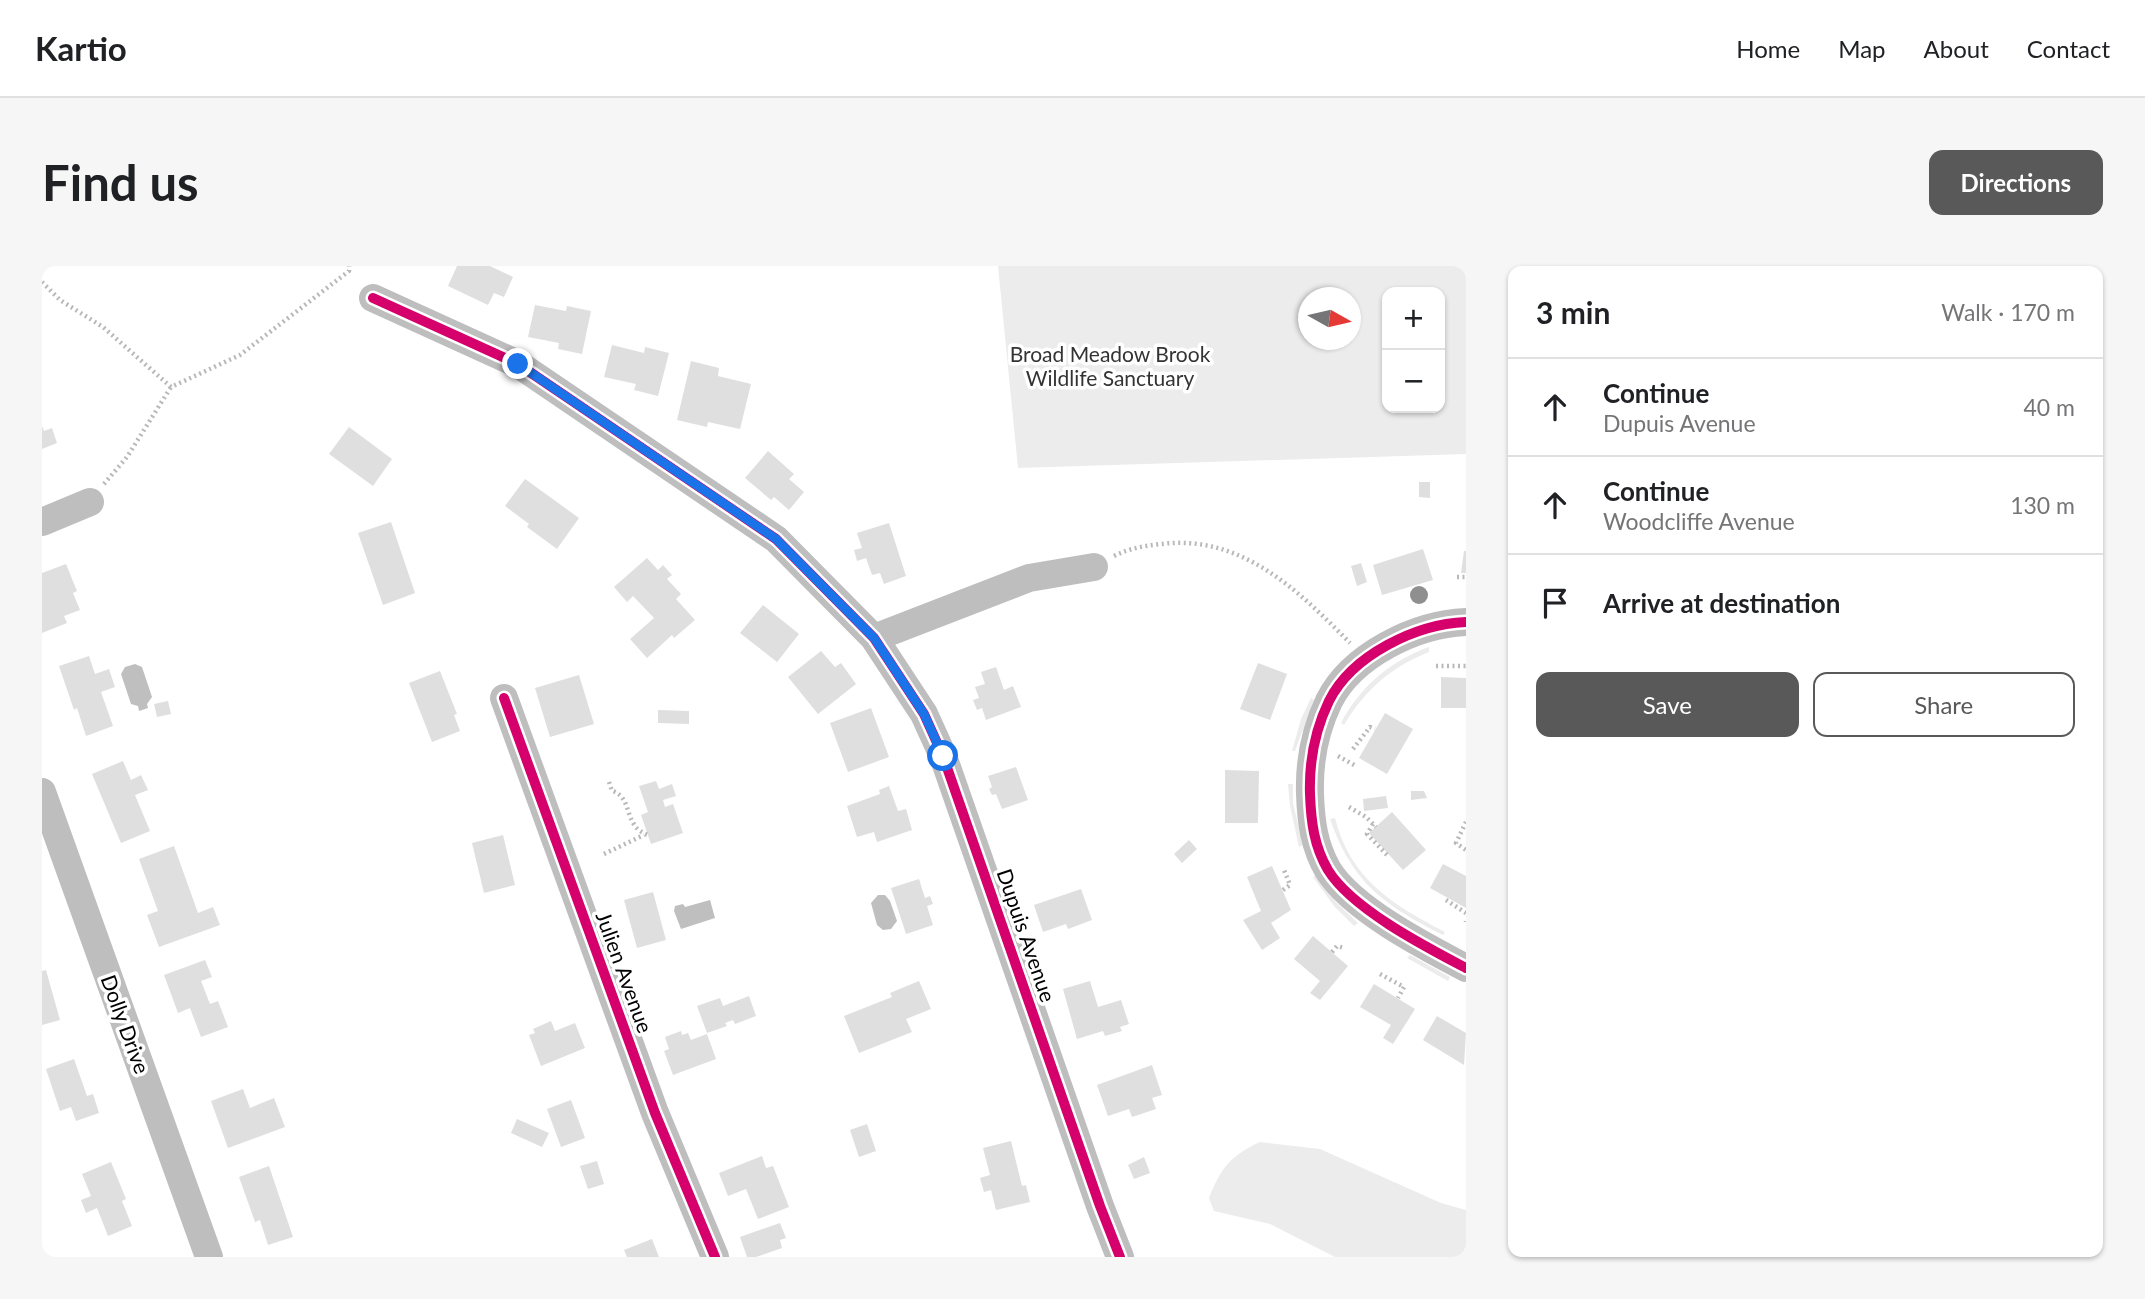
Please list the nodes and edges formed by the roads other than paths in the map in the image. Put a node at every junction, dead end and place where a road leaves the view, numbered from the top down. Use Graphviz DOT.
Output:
graph roads {
  1 [pos="373,298"];
  2 [pos="90,502"];
  3 [pos="42,522"];
  4 [pos="1094,567"];
  5 [pos="1466,622"];
  6 [pos="874,638"];
  7 [pos="505,698"];
  8 [pos="42,792"];
  9 [pos="1466,968"];
  10 [pos="209,1257"];
  11 [pos="715,1257"];
  12 [pos="1120,1257"];
  1 -- 6 [label="street, Dupuis Avenue"];
  2 -- 3 [label="street"];
  4 -- 6 [label="street"];
  5 -- 9 [label="street"];
  6 -- 12 [label="street, Dupuis Avenue"];
  7 -- 11 [label="street, Julien Avenue"];
  8 -- 10 [label="street, Dolly Drive"];
}
